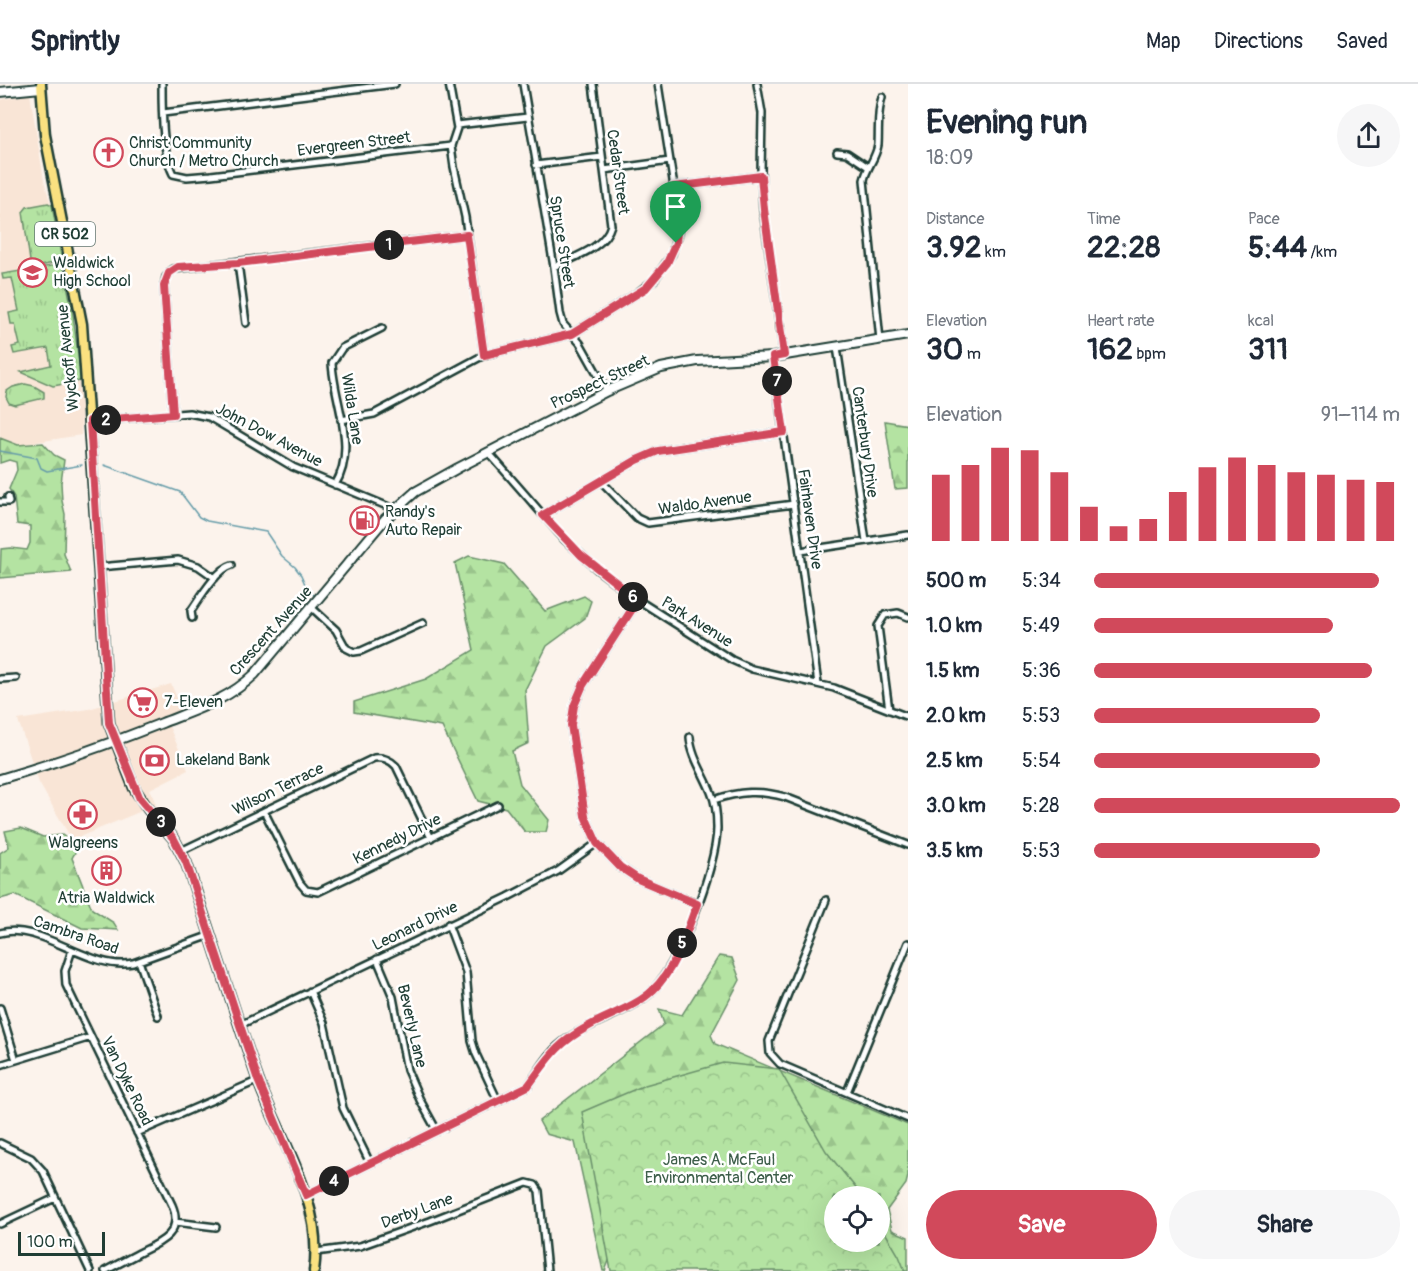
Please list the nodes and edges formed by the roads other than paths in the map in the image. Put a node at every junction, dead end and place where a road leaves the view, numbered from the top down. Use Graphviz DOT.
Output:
graph roads {
  1 [pos="162,84"];
  2 [pos="395,84"];
  3 [pos="449,84"];
  4 [pos="523,84"];
  5 [pos="593,84"];
  6 [pos="658,84"];
  7 [pos="757,84"];
  8 [pos="41,86"];
  9 [pos="0,92"];
  10 [pos="882,97"];
  11 [pos="162,113"];
  12 [pos="528,117"];
  13 [pos="457,124"];
  14 [pos="451,146"];
  15 [pos="837,152"];
  16 [pos="602,157"];
  17 [pos="670,161"];
  18 [pos="536,165"];
  19 [pos="868,166"];
  20 [pos="604,170"];
  21 [pos="761,176"];
  22 [pos="674,187"];
  23 [pos="467,235"];
  24 [pos="238,263"];
  25 [pos="554,267"];
  26 [pos="246,323"];
  27 [pos="382,328"];
  28 [pos="572,334"];
  29 [pos="908,336"];
  30 [pos="880,340"];
  31 [pos="837,347"];
  32 [pos="484,355"];
  33 [pos="784,355"];
  34 [pos="773,357"];
  35 [pos="607,391"];
  36 [pos="173,414"];
  37 [pos="341,420"];
  38 [pos="90,421"];
  39 [pos="784,432"];
  40 [pos="488,452"];
  41 [pos="601,481"];
  42 [pos="335,485"];
  43 [pos="8,497"];
  44 [pos="0,502"];
  45 [pos="794,504"];
  46 [pos="394,509"];
  47 [pos="543,515"];
  48 [pos="908,535"];
  49 [pos="866,541"];
  50 [pos="800,550"];
  51 [pos="232,565"];
  52 [pos="99,567"];
  53 [pos="215,578"];
  54 [pos="638,600"];
  55 [pos="311,607"];
  56 [pos="908,617"];
  57 [pos="192,618"];
  58 [pos="423,623"];
  59 [pos="16,678"];
  60 [pos="0,679"];
  61 [pos="818,684"];
  62 [pos="889,710"];
  63 [pos="908,717"];
  64 [pos="690,736"];
  65 [pos="115,741"];
  66 [pos="0,779"];
  67 [pos="714,800"];
  68 [pos="498,806"];
  69 [pos="264,811"];
  70 [pos="430,838"];
  71 [pos="597,843"];
  72 [pos="908,845"];
  73 [pos="182,851"];
  74 [pos="826,900"];
  75 [pos="697,904"];
  76 [pos="448,924"];
  77 [pos="0,933"];
  78 [pos="211,935"];
  79 [pos="908,943"];
  80 [pos="72,950"];
  81 [pos="377,959"];
  82 [pos="139,961"];
  83 [pos="310,991"];
  84 [pos="0,1008"];
  85 [pos="158,1016"];
  86 [pos="240,1025"];
  87 [pos="91,1037"];
  88 [pos="16,1060"];
  89 [pos="0,1065"];
  90 [pos="258,1080"];
  91 [pos="847,1092"];
  92 [pos="498,1101"];
  93 [pos="908,1119"];
  94 [pos="437,1131"];
  95 [pos="137,1132"];
  96 [pos="0,1143"];
  97 [pos="370,1163"];
  98 [pos="306,1195"];
  99 [pos="55,1198"];
  100 [pos="175,1222"];
  101 [pos="0,1224"];
  102 [pos="216,1227"];
  103 [pos="316,1252"];
  104 [pos="90,1271"];
  105 [pos="105,1271"];
  106 [pos="314,1271"];
  107 [pos="548,1271"];
  1 -- 11 [label="street, Evergreen Street"];
  2 -- 11 [label="street"];
  3 -- 13 [label="street"];
  4 -- 12 [label="street, Spruce Street"];
  5 -- 16 [label="street, Cedar Street"];
  6 -- 17 [label="street"];
  7 -- 21 [label="street"];
  8 -- 9 [label="main road"];
  8 -- 38 [label="main road, Wyckoff Avenue / CR 502"];
  10 -- 19 [label="street"];
  11 -- 14 [label="street, Evergreen Street"];
  12 -- 13 [label="street"];
  12 -- 18 [label="street, Spruce Street"];
  13 -- 14 [label="street"];
  14 -- 23 [label="street"];
  15 -- 19 [label="street"];
  16 -- 18 [label="street"];
  16 -- 20 [label="street, Cedar Street"];
  17 -- 20 [label="street"];
  17 -- 22 [label="street"];
  18 -- 25 [label="street, Spruce Street"];
  19 -- 30 [label="street"];
  20 -- 25 [label="street, Cedar Street"];
  21 -- 22 [label="street"];
  21 -- 33 [label="street"];
  22 -- 28 [label="street"];
  23 -- 24 [label="street"];
  23 -- 32 [label="street"];
  24 -- 26 [label="street"];
  24 -- 36 [label="street"];
  25 -- 28 [label="street, Spruce Street"];
  27 -- 37 [label="street, Wilda Lane"];
  28 -- 32 [label="street"];
  28 -- 35 [label="street, Spruce Street"];
  29 -- 30 [label="main road, Prospect Street"];
  30 -- 31 [label="main road, Prospect Street"];
  31 -- 33 [label="main road, Prospect Street"];
  31 -- 49 [label="street, Canterbury Drive"];
  32 -- 37 [label="street"];
  33 -- 34 [label="main road, Prospect Street"];
  34 -- 35 [label="main road, Prospect Street"];
  34 -- 39 [label="street, Fairhaven Drive"];
  35 -- 40 [label="main road, Prospect Street"];
  36 -- 38 [label="street, John Dow Avenue"];
  36 -- 42 [label="street, John Dow Avenue"];
  37 -- 42 [label="street, Wilda Lane"];
  38 -- 52 [label="main road, Wyckoff Avenue / CR 502"];
  39 -- 41 [label="street"];
  39 -- 45 [label="street, Fairhaven Drive"];
  40 -- 46 [label="main road, Crescent Avenue"];
  40 -- 47 [label="street, Park Avenue"];
  41 -- 45 [label="street, Waldo Avenue"];
  41 -- 47 [label="street"];
  42 -- 46 [label="street, John Dow Avenue"];
  43 -- 44 [label="street"];
  45 -- 50 [label="street, Fairhaven Drive"];
  46 -- 55 [label="main road, Crescent Avenue"];
  47 -- 54 [label="street, Park Avenue"];
  48 -- 49 [label="street"];
  49 -- 50 [label="street"];
  50 -- 61 [label="street, Fairhaven Drive"];
  51 -- 53 [label="street"];
  52 -- 53 [label="street"];
  52 -- 65 [label="main road, Wyckoff Avenue / CR 502"];
  53 -- 57 [label="street"];
  54 -- 61 [label="street, Park Avenue"];
  54 -- 71 [label="street"];
  55 -- 58 [label="street"];
  55 -- 65 [label="main road, Crescent Avenue"];
  56 -- 62 [label="street"];
  59 -- 60 [label="street"];
  61 -- 62 [label="street, Park Avenue"];
  62 -- 63 [label="street, Park Avenue"];
  64 -- 67 [label="street"];
  65 -- 66 [label="main road, Crescent Avenue"];
  65 -- 73 [label="main road, Wyckoff Avenue / CR 502"];
  67 -- 72 [label="street"];
  67 -- 75 [label="street"];
  68 -- 70 [label="street, Kennedy Drive"];
  69 -- 70 [label="street, Wilson Terrace"];
  69 -- 70 [label="street, Kennedy Drive"];
  69 -- 73 [label="street, Wilson Terrace"];
  71 -- 75 [label="street"];
  71 -- 76 [label="street, Leonard Drive"];
  73 -- 78 [label="main road, Wyckoff Avenue / CR 502"];
  74 -- 91 [label="street"];
  75 -- 92 [label="street"];
  76 -- 81 [label="street, Leonard Drive"];
  76 -- 92 [label="street"];
  77 -- 80 [label="street, Cambra Road"];
  78 -- 82 [label="street, Cambra Road"];
  78 -- 86 [label="main road, Wyckoff Avenue / CR 502"];
  79 -- 91 [label="street"];
  80 -- 82 [label="street, Cambra Road"];
  80 -- 87 [label="street, Van Dyke Road"];
  81 -- 83 [label="street, Leonard Drive"];
  81 -- 94 [label="street, Beverly Lane"];
  82 -- 85 [label="street"];
  83 -- 86 [label="street, Leonard Drive"];
  83 -- 97 [label="street"];
  84 -- 88 [label="street"];
  86 -- 90 [label="main road, Wyckoff Avenue / CR 502"];
  87 -- 88 [label="street"];
  87 -- 95 [label="street, Van Dyke Road"];
  88 -- 89 [label="street"];
  90 -- 95 [label="street"];
  90 -- 98 [label="main road, Wyckoff Avenue / CR 502"];
  91 -- 93 [label="street"];
  92 -- 94 [label="street"];
  94 -- 97 [label="street"];
  95 -- 100 [label="street, Van Dyke Road"];
  96 -- 99 [label="street"];
  97 -- 98 [label="street"];
  98 -- 103 [label="main road, Wyckoff Avenue / CR 502"];
  99 -- 101 [label="street"];
  99 -- 104 [label="street"];
  100 -- 102 [label="street"];
  100 -- 105 [label="street"];
  103 -- 106 [label="main road, Wyckoff Avenue / CR 502"];
  103 -- 107 [label="street, Derby Lane"];
}
